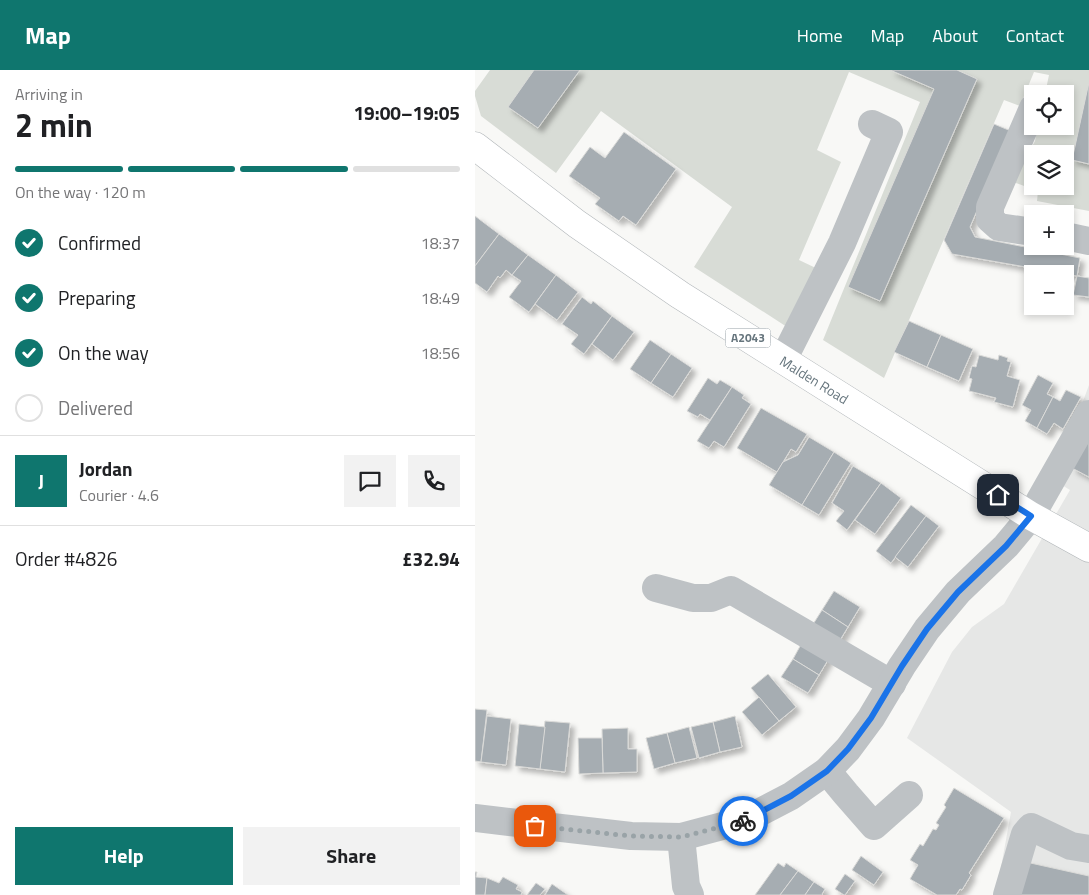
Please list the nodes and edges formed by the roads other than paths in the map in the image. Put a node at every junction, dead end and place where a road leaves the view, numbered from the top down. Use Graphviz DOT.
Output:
graph roads {
  1 [pos="872,124"];
  2 [pos="1024,129"];
  3 [pos="475,146"];
  4 [pos="1024,231"];
  5 [pos="1074,238"];
  6 [pos="1089,241"];
  7 [pos="783,360"];
  8 [pos="1089,414"];
  9 [pos="1031,516"];
  10 [pos="1089,548"];
  11 [pos="656,588"];
  12 [pos="892,684"];
  13 [pos="827,771"];
  14 [pos="909,795"];
  15 [pos="475,818"];
  16 [pos="681,837"];
  17 [pos="1089,849"];
  18 [pos="690,895"];
  19 [pos="1007,895"];
  1 -- 7 [label="street"];
  2 -- 4 [label="street"];
  3 -- 7 [label="main road, Malden Road / A2043"];
  5 -- 6 [label="street"];
  7 -- 9 [label="main road, Malden Road / A2043"];
  8 -- 9 [label="street"];
  9 -- 10 [label="main road, Malden Road / A2043"];
  9 -- 12 [label="street"];
  11 -- 12 [label="street"];
  12 -- 13 [label="street"];
  13 -- 14 [label="street"];
  13 -- 16 [label="street"];
  15 -- 16 [label="street"];
  16 -- 18 [label="street"];
  17 -- 19 [label="street"];
}
